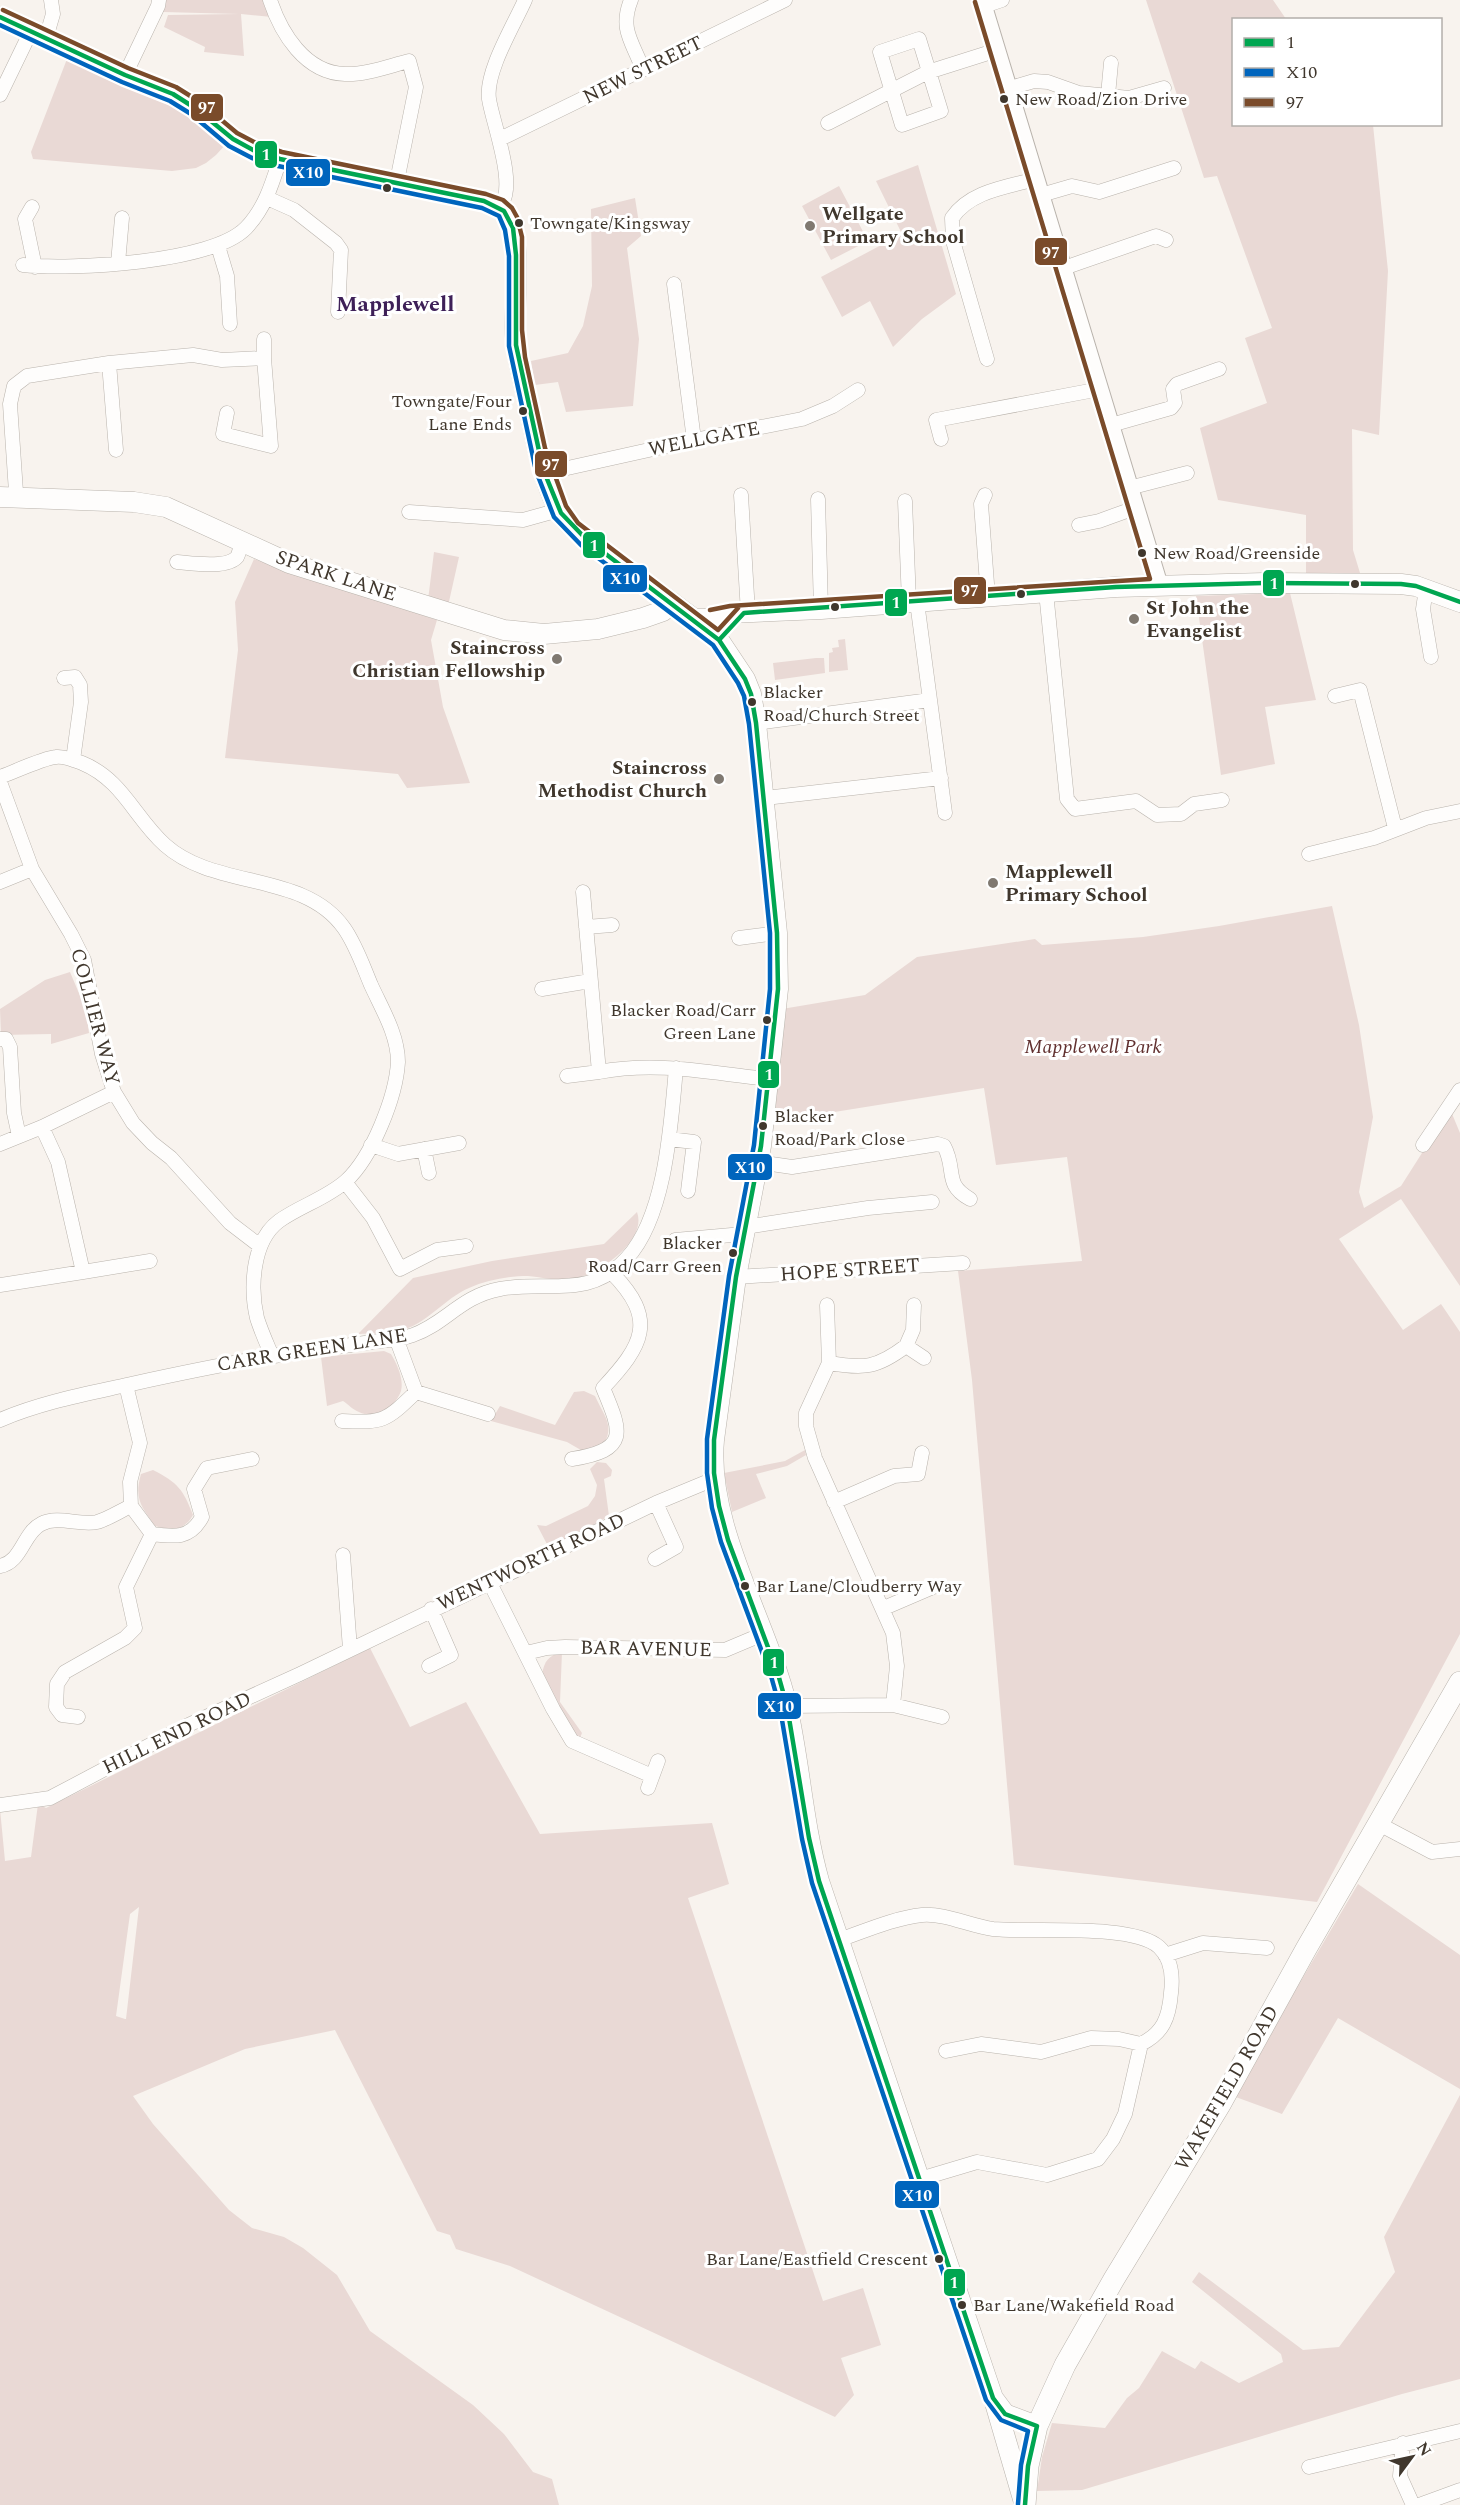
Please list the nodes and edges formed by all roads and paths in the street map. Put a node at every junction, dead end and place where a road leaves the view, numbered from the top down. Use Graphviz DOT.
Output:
graph roads {
  1 [pos="51,0"];
  2 [pos="159,0"];
  3 [pos="270,0"];
  4 [pos="525,0"];
  5 [pos="631,0"];
  6 [pos="785,0"];
  7 [pos="1002,0"];
  8 [pos="983,3"];
  9 [pos="0,17"];
  10 [pos="38,35"];
  11 [pos="996,47"];
  12 [pos="1111,63"];
  13 [pos="644,70"];
  14 [pos="928,72"];
  15 [pos="125,75"];
  16 [pos="1010,88"];
  17 [pos="1164,88"];
  18 [pos="891,92"];
  19 [pos="0,95"];
  20 [pos="1108,95"];
  21 [pos="828,123"];
  22 [pos="500,140"];
  23 [pos="280,159"];
  24 [pos="1174,168"];
  25 [pos="397,181"];
  26 [pos="1039,187"];
  27 [pos="267,198"];
  28 [pos="499,206"];
  29 [pos="32,207"];
  30 [pos="122,218"];
  31 [pos="1166,240"];
  32 [pos="218,246"];
  33 [pos="118,262"];
  34 [pos="1064,268"];
  35 [pos="674,284"];
  36 [pos="338,312"];
  37 [pos="230,324"];
  38 [pos="264,339"];
  39 [pos="264,358"];
  40 [pos="987,359"];
  41 [pos="109,363"];
  42 [pos="1219,369"];
  43 [pos="1100,389"];
  44 [pos="858,390"];
  45 [pos="227,413"];
  46 [pos="1112,426"];
  47 [pos="941,439"];
  48 [pos="694,440"];
  49 [pos="116,450"];
  50 [pos="545,473"];
  51 [pos="1187,473"];
  52 [pos="1129,488"];
  53 [pos="741,495"];
  54 [pos="985,495"];
  55 [pos="10,497"];
  56 [pos="818,499"];
  57 [pos="905,501"];
  58 [pos="1135,508"];
  59 [pos="559,510"];
  60 [pos="409,512"];
  61 [pos="1078,525"];
  62 [pos="242,543"];
  63 [pos="177,562"];
  64 [pos="1161,586"];
  65 [pos="1426,589"];
  66 [pos="1046,592"];
  67 [pos="988,597"];
  68 [pos="913,602"];
  69 [pos="1460,602"];
  70 [pos="673,603"];
  71 [pos="821,609"];
  72 [pos="746,613"];
  73 [pos="694,619"];
  74 [pos="718,640"];
  75 [pos="1431,657"];
  76 [pos="64,678"];
  77 [pos="1335,696"];
  78 [pos="930,700"];
  79 [pos="756,723"];
  80 [pos="73,760"];
  81 [pos="941,778"];
  82 [pos="0,779"];
  83 [pos="765,798"];
  84 [pos="1222,800"];
  85 [pos="1460,812"];
  86 [pos="945,813"];
  87 [pos="1395,828"];
  88 [pos="1309,854"];
  89 [pos="32,869"];
  90 [pos="0,882"];
  91 [pos="583,892"];
  92 [pos="612,925"];
  93 [pos="586,927"];
  94 [pos="777,933"];
  95 [pos="739,938"];
  96 [pos="590,981"];
  97 [pos="542,989"];
  98 [pos="0,1039"];
  99 [pos="676,1068"];
  100 [pos="599,1072"];
  101 [pos="567,1076"];
  102 [pos="768,1079"];
  103 [pos="1460,1090"];
  104 [pos="114,1092"];
  105 [pos="42,1127"];
  106 [pos="19,1136"];
  107 [pos="669,1139"];
  108 [pos="459,1143"];
  109 [pos="0,1144"];
  110 [pos="371,1145"];
  111 [pos="1423,1145"];
  112 [pos="424,1149"];
  113 [pos="758,1162"];
  114 [pos="429,1173"];
  115 [pos="345,1182"];
  116 [pos="688,1191"];
  117 [pos="970,1199"];
  118 [pos="932,1202"];
  119 [pos="744,1231"];
  120 [pos="675,1240"];
  121 [pos="260,1246"];
  122 [pos="466,1246"];
  123 [pos="150,1261"];
  124 [pos="963,1263"];
  125 [pos="83,1272"];
  126 [pos="611,1272"];
  127 [pos="736,1277"];
  128 [pos="0,1286"];
  129 [pos="827,1305"];
  130 [pos="914,1305"];
  131 [pos="396,1338"];
  132 [pos="906,1346"];
  133 [pos="272,1356"];
  134 [pos="924,1358"];
  135 [pos="829,1363"];
  136 [pos="126,1385"];
  137 [pos="416,1392"];
  138 [pos="488,1414"];
  139 [pos="0,1420"];
  140 [pos="342,1421"];
  141 [pos="922,1453"];
  142 [pos="252,1459"];
  143 [pos="572,1459"];
  144 [pos="918,1474"];
  145 [pos="714,1479"];
  146 [pos="927,1486"];
  147 [pos="834,1502"];
  148 [pos="656,1503"];
  149 [pos="131,1506"];
  150 [pos="153,1534"];
  151 [pos="343,1555"];
  152 [pos="655,1559"];
  153 [pos="0,1566"];
  154 [pos="490,1583"];
  155 [pos="933,1587"];
  156 [pos="884,1608"];
  157 [pos="431,1609"];
  158 [pos="763,1634"];
  159 [pos="350,1649"];
  160 [pos="526,1653"];
  161 [pos="429,1666"];
  162 [pos="1460,1682"];
  163 [pos="893,1705"];
  164 [pos="787,1706"];
  165 [pos="78,1717"];
  166 [pos="942,1717"];
  167 [pos="658,1761"];
  168 [pos="0,1805"];
  169 [pos="1379,1824"];
  170 [pos="1460,1849"];
  171 [pos="839,1940"];
  172 [pos="1267,1948"];
  173 [pos="1165,1955"];
  174 [pos="1141,2044"];
  175 [pos="946,2051"];
  176 [pos="920,2179"];
  177 [pos="993,2398"];
  178 [pos="1037,2426"];
  179 [pos="1460,2431"];
  180 [pos="1402,2443"];
  181 [pos="1309,2467"];
  182 [pos="1460,2490"];
  183 [pos="1025,2505"];
  184 [pos="1413,2505"];
  185 [pos="1419,2505"];
  1 -- 10 [label="street"];
  2 -- 15 [label="street"];
  3 -- 25 [label="street"];
  4 -- 22 [label="street"];
  5 -- 13 [label="street"];
  6 -- 13 [label="street, NEW STREET"];
  7 -- 8 [label="street"];
  8 -- 11 [label="street"];
  9 -- 10 [label="main road"];
  10 -- 15 [label="main road"];
  10 -- 19 [label="street"];
  11 -- 14 [label="street"];
  11 -- 16 [label="street"];
  12 -- 20 [label="street"];
  13 -- 22 [label="street, NEW STREET"];
  14 -- 18 [label="street"];
  14 -- 18 [label="street"];
  14 -- 18 [label="street"];
  15 -- 23 [label="main road"];
  16 -- 20 [label="street"];
  16 -- 26 [label="street"];
  17 -- 20 [label="street"];
  18 -- 21 [label="street"];
  22 -- 28 [label="street"];
  23 -- 25 [label="main road"];
  23 -- 27 [label="street"];
  24 -- 26 [label="street"];
  25 -- 28 [label="main road"];
  26 -- 34 [label="street"];
  26 -- 40 [label="street"];
  27 -- 32 [label="street"];
  27 -- 36 [label="street"];
  28 -- 50 [label="main road"];
  29 -- 33 [label="street"];
  30 -- 33 [label="street"];
  31 -- 34 [label="street"];
  32 -- 33 [label="street"];
  32 -- 37 [label="street"];
  34 -- 43 [label="street"];
  35 -- 48 [label="street"];
  38 -- 39 [label="street"];
  39 -- 41 [label="street"];
  39 -- 45 [label="street"];
  41 -- 49 [label="street"];
  41 -- 55 [label="street"];
  42 -- 46 [label="street"];
  43 -- 46 [label="street"];
  43 -- 47 [label="street"];
  44 -- 48 [label="street, WELLGATE"];
  46 -- 52 [label="street"];
  48 -- 50 [label="street, WELLGATE"];
  50 -- 59 [label="main road"];
  51 -- 52 [label="street"];
  52 -- 58 [label="street"];
  53 -- 72 [label="street"];
  54 -- 67 [label="street"];
  55 -- 62 [label="main road, SPARK LANE"];
  56 -- 71 [label="street"];
  57 -- 68 [label="street"];
  58 -- 61 [label="street"];
  58 -- 64 [label="street"];
  59 -- 60 [label="street"];
  59 -- 70 [label="main road"];
  62 -- 63 [label="street"];
  62 -- 70 [label="main road, SPARK LANE"];
  64 -- 65 [label="main road"];
  64 -- 66 [label="main road"];
  65 -- 69 [label="main road"];
  65 -- 75 [label="street"];
  66 -- 67 [label="main road"];
  66 -- 84 [label="street"];
  67 -- 68 [label="main road"];
  68 -- 71 [label="main road"];
  68 -- 78 [label="street"];
  70 -- 73 [label="main road"];
  71 -- 72 [label="main road"];
  72 -- 73 [label="main road"];
  72 -- 74 [label="main road"];
  73 -- 74 [label="main road"];
  74 -- 79 [label="main road"];
  76 -- 80 [label="street"];
  77 -- 87 [label="street"];
  78 -- 79 [label="street"];
  78 -- 81 [label="street"];
  79 -- 83 [label="main road"];
  80 -- 82 [label="street"];
  80 -- 110 [label="street"];
  81 -- 83 [label="street"];
  81 -- 86 [label="street"];
  82 -- 89 [label="street, COLLIER WAY"];
  83 -- 94 [label="main road"];
  85 -- 87 [label="street"];
  87 -- 88 [label="street"];
  89 -- 90 [label="street"];
  89 -- 104 [label="street, COLLIER WAY"];
  91 -- 93 [label="street"];
  92 -- 93 [label="street"];
  93 -- 96 [label="street"];
  94 -- 95 [label="street"];
  94 -- 102 [label="main road"];
  96 -- 97 [label="street"];
  96 -- 100 [label="street"];
  98 -- 106 [label="street"];
  99 -- 100 [label="street"];
  99 -- 102 [label="street"];
  99 -- 107 [label="street, CARR GREEN LANE"];
  100 -- 101 [label="street"];
  102 -- 113 [label="main road"];
  103 -- 111 [label="street"];
  104 -- 105 [label="street"];
  104 -- 121 [label="street, COLLIER WAY"];
  105 -- 106 [label="street"];
  105 -- 125 [label="street"];
  106 -- 109 [label="street"];
  107 -- 116 [label="street"];
  107 -- 126 [label="street, CARR GREEN LANE"];
  108 -- 112 [label="street"];
  110 -- 112 [label="street"];
  110 -- 115 [label="street"];
  112 -- 114 [label="street"];
  113 -- 117 [label="street"];
  113 -- 119 [label="main road"];
  115 -- 121 [label="street"];
  115 -- 122 [label="street"];
  118 -- 119 [label="street"];
  119 -- 120 [label="street"];
  119 -- 127 [label="main road"];
  121 -- 133 [label="street"];
  123 -- 125 [label="street"];
  124 -- 127 [label="street, HOPE STREET"];
  125 -- 128 [label="street"];
  126 -- 131 [label="street, CARR GREEN LANE"];
  126 -- 143 [label="street"];
  127 -- 145 [label="main road"];
  129 -- 135 [label="street"];
  130 -- 132 [label="street"];
  131 -- 133 [label="street, CARR GREEN LANE"];
  131 -- 137 [label="street"];
  132 -- 134 [label="street"];
  132 -- 135 [label="street"];
  133 -- 136 [label="street, CARR GREEN LANE"];
  135 -- 147 [label="street"];
  136 -- 139 [label="street, CARR GREEN LANE"];
  136 -- 149 [label="street"];
  137 -- 138 [label="street"];
  137 -- 140 [label="street"];
  141 -- 144 [label="street"];
  142 -- 150 [label="street"];
  144 -- 146 [label="street"];
  144 -- 147 [label="street"];
  145 -- 148 [label="street, WENTWORTH ROAD"];
  145 -- 158 [label="main road"];
  147 -- 156 [label="street"];
  148 -- 152 [label="street"];
  148 -- 154 [label="street, WENTWORTH ROAD"];
  149 -- 150 [label="street"];
  149 -- 153 [label="street"];
  150 -- 165 [label="street"];
  151 -- 159 [label="street"];
  154 -- 157 [label="street, WENTWORTH ROAD"];
  154 -- 160 [label="street"];
  155 -- 156 [label="street"];
  156 -- 163 [label="street"];
  157 -- 159 [label="street, WENTWORTH ROAD"];
  157 -- 161 [label="street"];
  158 -- 160 [label="street, BAR AVENUE"];
  158 -- 164 [label="main road"];
  159 -- 168 [label="street, HILL END ROAD"];
  160 -- 167 [label="street"];
  162 -- 169 [label="main road, WAKEFIELD ROAD"];
  163 -- 164 [label="street"];
  163 -- 166 [label="street"];
  164 -- 171 [label="main road"];
  169 -- 170 [label="street"];
  169 -- 178 [label="main road, WAKEFIELD ROAD"];
  171 -- 173 [label="street"];
  171 -- 176 [label="main road"];
  172 -- 173 [label="street"];
  173 -- 174 [label="street"];
  174 -- 175 [label="street"];
  174 -- 176 [label="street"];
  176 -- 177 [label="main road"];
  177 -- 178 [label="main road"];
  177 -- 183 [label="main road"];
  178 -- 183 [label="main road, WAKEFIELD ROAD"];
  179 -- 180 [label="street"];
  180 -- 181 [label="street"];
  180 -- 184 [label="street"];
  182 -- 185 [label="street"];
}
